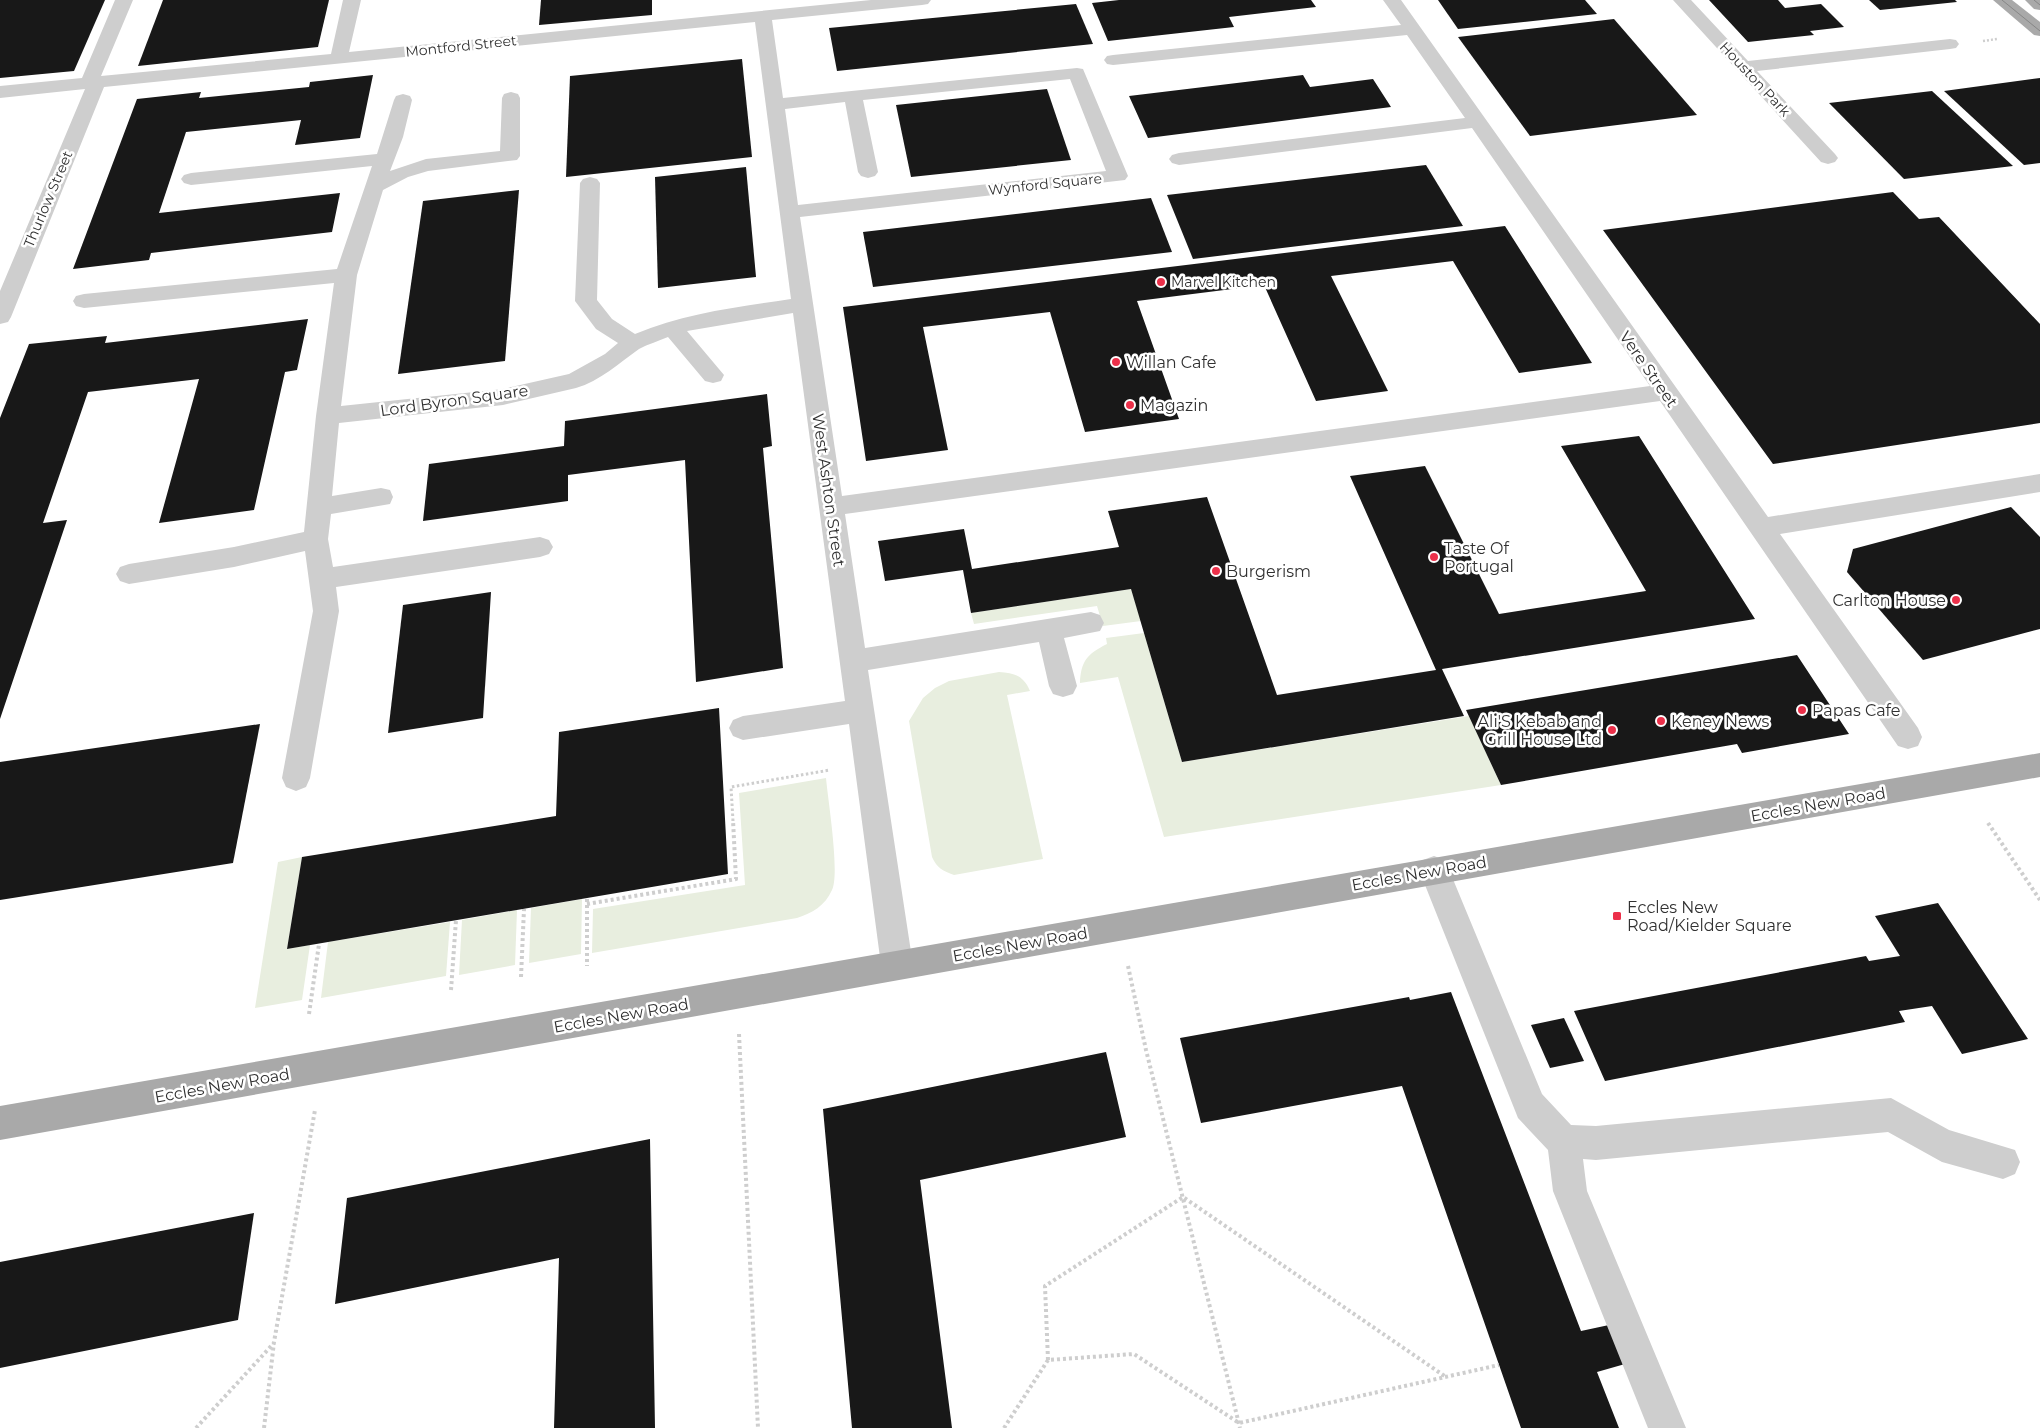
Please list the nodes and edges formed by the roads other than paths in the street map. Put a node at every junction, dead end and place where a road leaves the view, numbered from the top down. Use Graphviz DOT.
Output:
graph roads {
  1 [pos="124,0"];
  2 [pos="352,0"];
  3 [pos="922,0"];
  4 [pos="1392,0"];
  5 [pos="1682,0"];
  6 [pos="2002,0"];
  7 [pos="2034,0"];
  8 [pos="902,1"];
  9 [pos="2040,5"];
  10 [pos="763,16"];
  11 [pos="1412,29"];
  12 [pos="2040,31"];
  13 [pos="1950,44"];
  14 [pos="339,58"];
  15 [pos="1113,60"];
  16 [pos="1743,66"];
  17 [pos="93,82"];
  18 [pos="0,92"];
  19 [pos="853,96"];
  20 [pos="511,98"];
  21 [pos="403,100"];
  22 [pos="776,104"];
  23 [pos="1477,122"];
  24 [pos="1828,158"];
  25 [pos="384,159"];
  26 [pos="1179,159"];
  27 [pos="868,172"];
  28 [pos="191,179"];
  29 [pos="590,183"];
  30 [pos="374,187"];
  31 [pos="788,212"];
  32 [pos="346,275"];
  33 [pos="84,301"];
  34 [pos="803,304"];
  35 [pos="0,317"];
  36 [pos="672,327"];
  37 [pos="633,344"];
  38 [pos="713,375"];
  39 [pos="1665,392"];
  40 [pos="328,416"];
  41 [pos="2040,483"];
  42 [pos="381,497"];
  43 [pos="319,507"];
  44 [pos="831,507"];
  45 [pos="1761,528"];
  46 [pos="316,539"];
  47 [pos="540,547"];
  48 [pos="130,574"];
  49 [pos="322,579"];
  50 [pos="1091,623"];
  51 [pos="1049,630"];
  52 [pos="854,661"];
  53 [pos="1063,686"];
  54 [pos="861,710"];
  55 [pos="743,728"];
  56 [pos="1908,737"];
  57 [pos="2040,765"];
  58 [pos="296,778"];
  59 [pos="1434,870"];
  60 [pos="897,965"];
  61 [pos="0,1123"];
  62 [pos="1564,1142"];
  63 [pos="2003,1162"];
  64 [pos="1667,1428"];
  1 -- 17 [label="street, Thurlow Street"];
  2 -- 14 [label="street"];
  3 -- 8 [label="street, Montford Street"];
  4 -- 11 [label="street, Vere Street"];
  5 -- 16 [label="street, Houston Park"];
  6 -- 12 [label="main road"];
  7 -- 9 [label="main road"];
  8 -- 10 [label="street, Montford Street"];
  10 -- 14 [label="street, Montford Street"];
  10 -- 22 [label="street, West Ashton Street"];
  11 -- 15 [label="street"];
  11 -- 23 [label="street, Vere Street"];
  13 -- 16 [label="street"];
  14 -- 17 [label="street, Montford Street"];
  16 -- 24 [label="street, Houston Park"];
  17 -- 18 [label="street, Montford Street"];
  17 -- 35 [label="street, Thurlow Street"];
  19 -- 22 [label="street, Wynford Square"];
  19 -- 27 [label="street"];
  19 -- 31 [label="street, Wynford Square"];
  20 -- 30 [label="street"];
  21 -- 25 [label="street"];
  22 -- 31 [label="street, West Ashton Street"];
  23 -- 26 [label="street"];
  23 -- 39 [label="street, Vere Street"];
  25 -- 28 [label="street"];
  25 -- 30 [label="street"];
  29 -- 37 [label="street"];
  30 -- 32 [label="street"];
  31 -- 34 [label="street, West Ashton Street"];
  32 -- 33 [label="street"];
  32 -- 40 [label="street"];
  34 -- 36 [label="street, Lord Byron Square"];
  34 -- 44 [label="street, West Ashton Street"];
  36 -- 37 [label="street, Lord Byron Square"];
  36 -- 38 [label="street"];
  37 -- 40 [label="street, Lord Byron Square"];
  39 -- 44 [label="street"];
  39 -- 45 [label="street, Vere Street"];
  40 -- 43 [label="street"];
  41 -- 45 [label="street"];
  42 -- 43 [label="street"];
  43 -- 46 [label="street"];
  44 -- 52 [label="street, West Ashton Street"];
  45 -- 56 [label="street, Vere Street"];
  46 -- 48 [label="street"];
  46 -- 49 [label="street"];
  47 -- 49 [label="street"];
  49 -- 58 [label="street"];
  50 -- 51 [label="street"];
  51 -- 52 [label="street"];
  51 -- 53 [label="street"];
  52 -- 54 [label="street, West Ashton Street"];
  54 -- 55 [label="street"];
  54 -- 60 [label="street, West Ashton Street"];
  57 -- 59 [label="main road, Eccles New Road"];
  59 -- 60 [label="main road, Eccles New Road"];
  59 -- 62 [label="street"];
  60 -- 61 [label="main road, Eccles New Road"];
  62 -- 63 [label="street"];
  62 -- 64 [label="street"];
}
